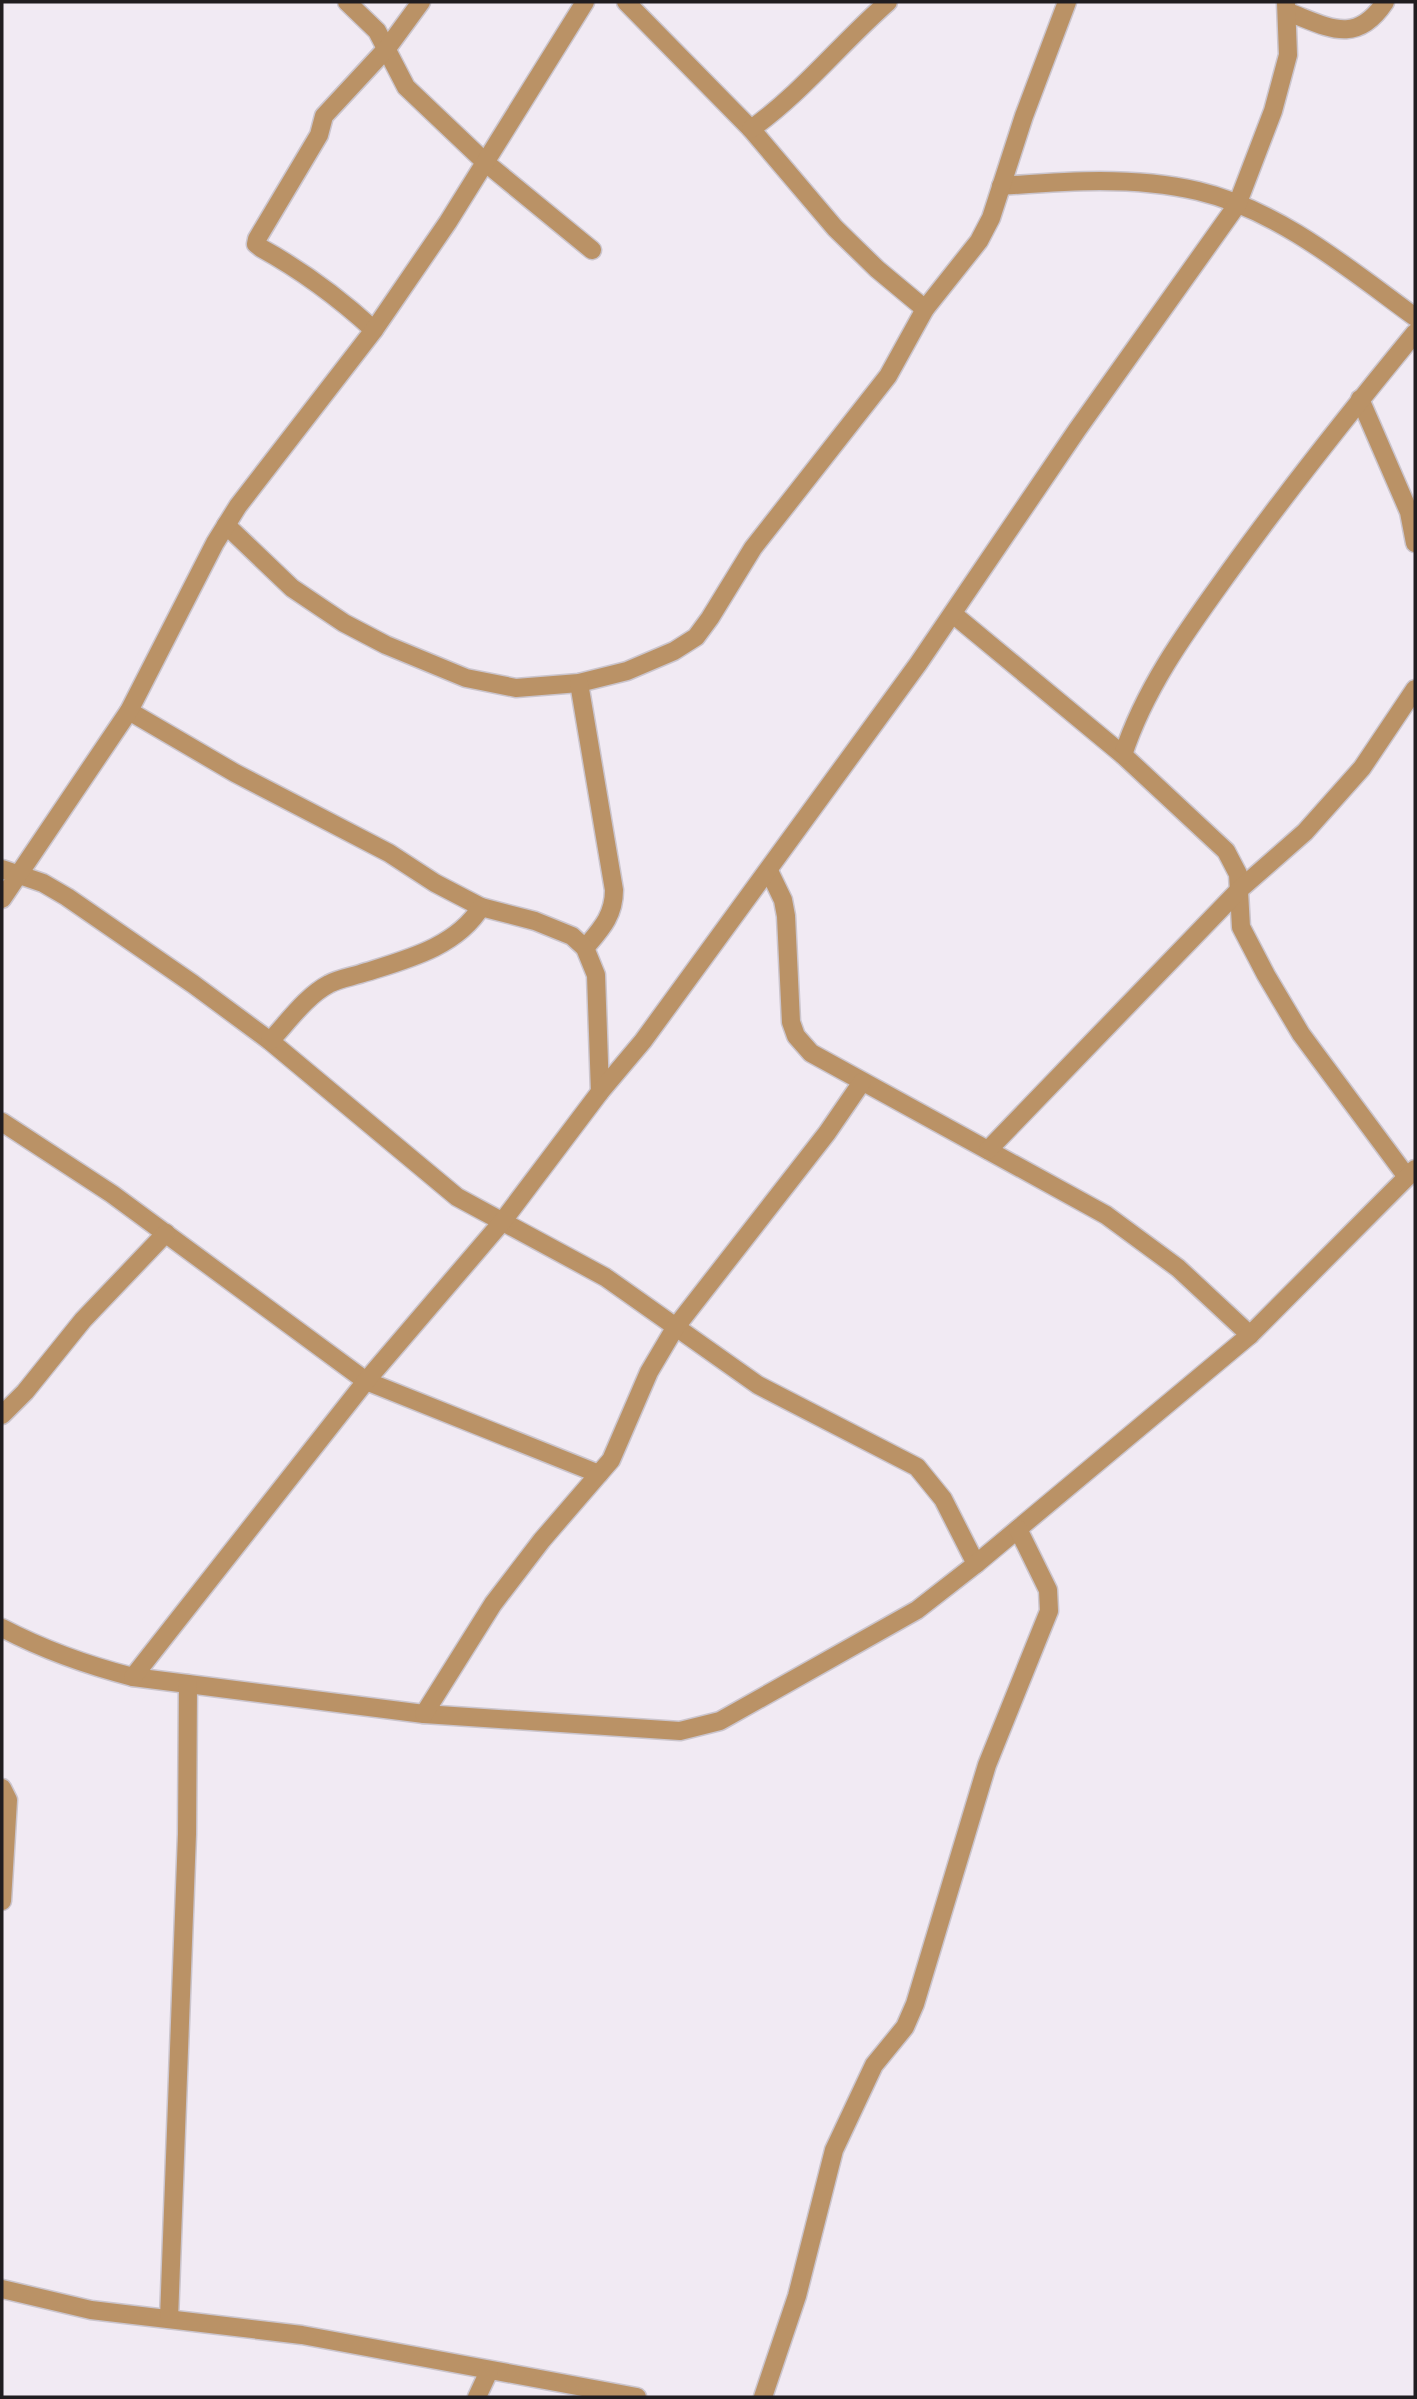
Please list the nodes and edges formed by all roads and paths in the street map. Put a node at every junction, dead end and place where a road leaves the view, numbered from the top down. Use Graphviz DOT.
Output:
graph roads {
  1 [pos="347,2"];
  2 [pos="421,2"];
  3 [pos="585,2"];
  4 [pos="626,2"];
  5 [pos="888,2"];
  6 [pos="1068,2"];
  7 [pos="1385,2"];
  8 [pos="1287,7"];
  9 [pos="388,47"];
  10 [pos="751,129"];
  11 [pos="486,163"];
  12 [pos="1001,186"];
  13 [pos="1237,205"];
  14 [pos="592,250"];
  15 [pos="925,309"];
  16 [pos="1415,317"];
  17 [pos="374,330"];
  18 [pos="1415,333"];
  19 [pos="1360,400"];
  20 [pos="226,525"];
  21 [pos="1415,543"];
  22 [pos="953,614"];
  23 [pos="579,683"];
  24 [pos="1415,689"];
  25 [pos="129,710"];
  26 [pos="1123,755"];
  27 [pos="10,871"];
  28 [pos="769,871"];
  29 [pos="1240,889"];
  30 [pos="2,899"];
  31 [pos="481,907"];
  32 [pos="585,947"];
  33 [pos="270,1041"];
  34 [pos="862,1082"];
  35 [pos="600,1092"];
  36 [pos="2,1122"];
  37 [pos="988,1150"];
  38 [pos="1411,1173"];
  39 [pos="502,1222"];
  40 [pos="166,1233"];
  41 [pos="675,1328"];
  42 [pos="1250,1335"];
  43 [pos="366,1381"];
  44 [pos="2,1415"];
  45 [pos="599,1474"];
  46 [pos="1018,1530"];
  47 [pos="976,1564"];
  48 [pos="2,1628"];
  49 [pos="133,1677"];
  50 [pos="188,1684"];
  51 [pos="425,1714"];
  52 [pos="2,1788"];
  53 [pos="2,1901"];
  54 [pos="2,2289"];
  55 [pos="169,2319"];
  56 [pos="489,2371"];
  57 [pos="477,2397"];
  58 [pos="638,2397"];
  59 [pos="763,2397"];
  1 -- 9 [label="street"];
  2 -- 9 [label="street"];
  3 -- 11 [label="street"];
  4 -- 10 [label="street"];
  5 -- 10 [label="street"];
  6 -- 12 [label="street"];
  7 -- 8 [label="street"];
  8 -- 13 [label="street"];
  9 -- 11 [label="street"];
  9 -- 17 [label="street"];
  10 -- 15 [label="street"];
  11 -- 14 [label="street"];
  11 -- 17 [label="street"];
  12 -- 13 [label="street"];
  12 -- 15 [label="street"];
  13 -- 16 [label="street"];
  13 -- 22 [label="street"];
  15 -- 23 [label="street"];
  17 -- 20 [label="street"];
  18 -- 19 [label="street"];
  19 -- 21 [label="street"];
  19 -- 26 [label="street"];
  20 -- 23 [label="street"];
  20 -- 25 [label="street"];
  22 -- 26 [label="street"];
  22 -- 28 [label="street"];
  23 -- 32 [label="street"];
  24 -- 29 [label="street"];
  25 -- 27 [label="street"];
  25 -- 31 [label="street"];
  26 -- 29 [label="street"];
  27 -- 30 [label="street"];
  27 -- 33 [label="street"];
  28 -- 34 [label="street"];
  28 -- 35 [label="street"];
  29 -- 37 [label="street"];
  29 -- 38 [label="street"];
  31 -- 32 [label="street"];
  31 -- 33 [label="street"];
  32 -- 35 [label="street"];
  33 -- 39 [label="street"];
  34 -- 37 [label="street"];
  34 -- 41 [label="street"];
  35 -- 39 [label="street"];
  36 -- 40 [label="street"];
  37 -- 42 [label="street"];
  38 -- 42 [label="street"];
  39 -- 41 [label="street"];
  39 -- 43 [label="street"];
  40 -- 43 [label="street"];
  40 -- 44 [label="street"];
  41 -- 45 [label="street"];
  41 -- 47 [label="street"];
  42 -- 46 [label="street"];
  43 -- 45 [label="street"];
  43 -- 49 [label="street"];
  45 -- 51 [label="street"];
  46 -- 47 [label="street"];
  46 -- 59 [label="street"];
  47 -- 51 [label="street"];
  48 -- 49 [label="street"];
  49 -- 50 [label="street"];
  50 -- 51 [label="street"];
  50 -- 55 [label="street"];
  52 -- 53 [label="street"];
  54 -- 55 [label="street"];
  55 -- 56 [label="street"];
  56 -- 57 [label="street"];
  56 -- 58 [label="street"];
}
